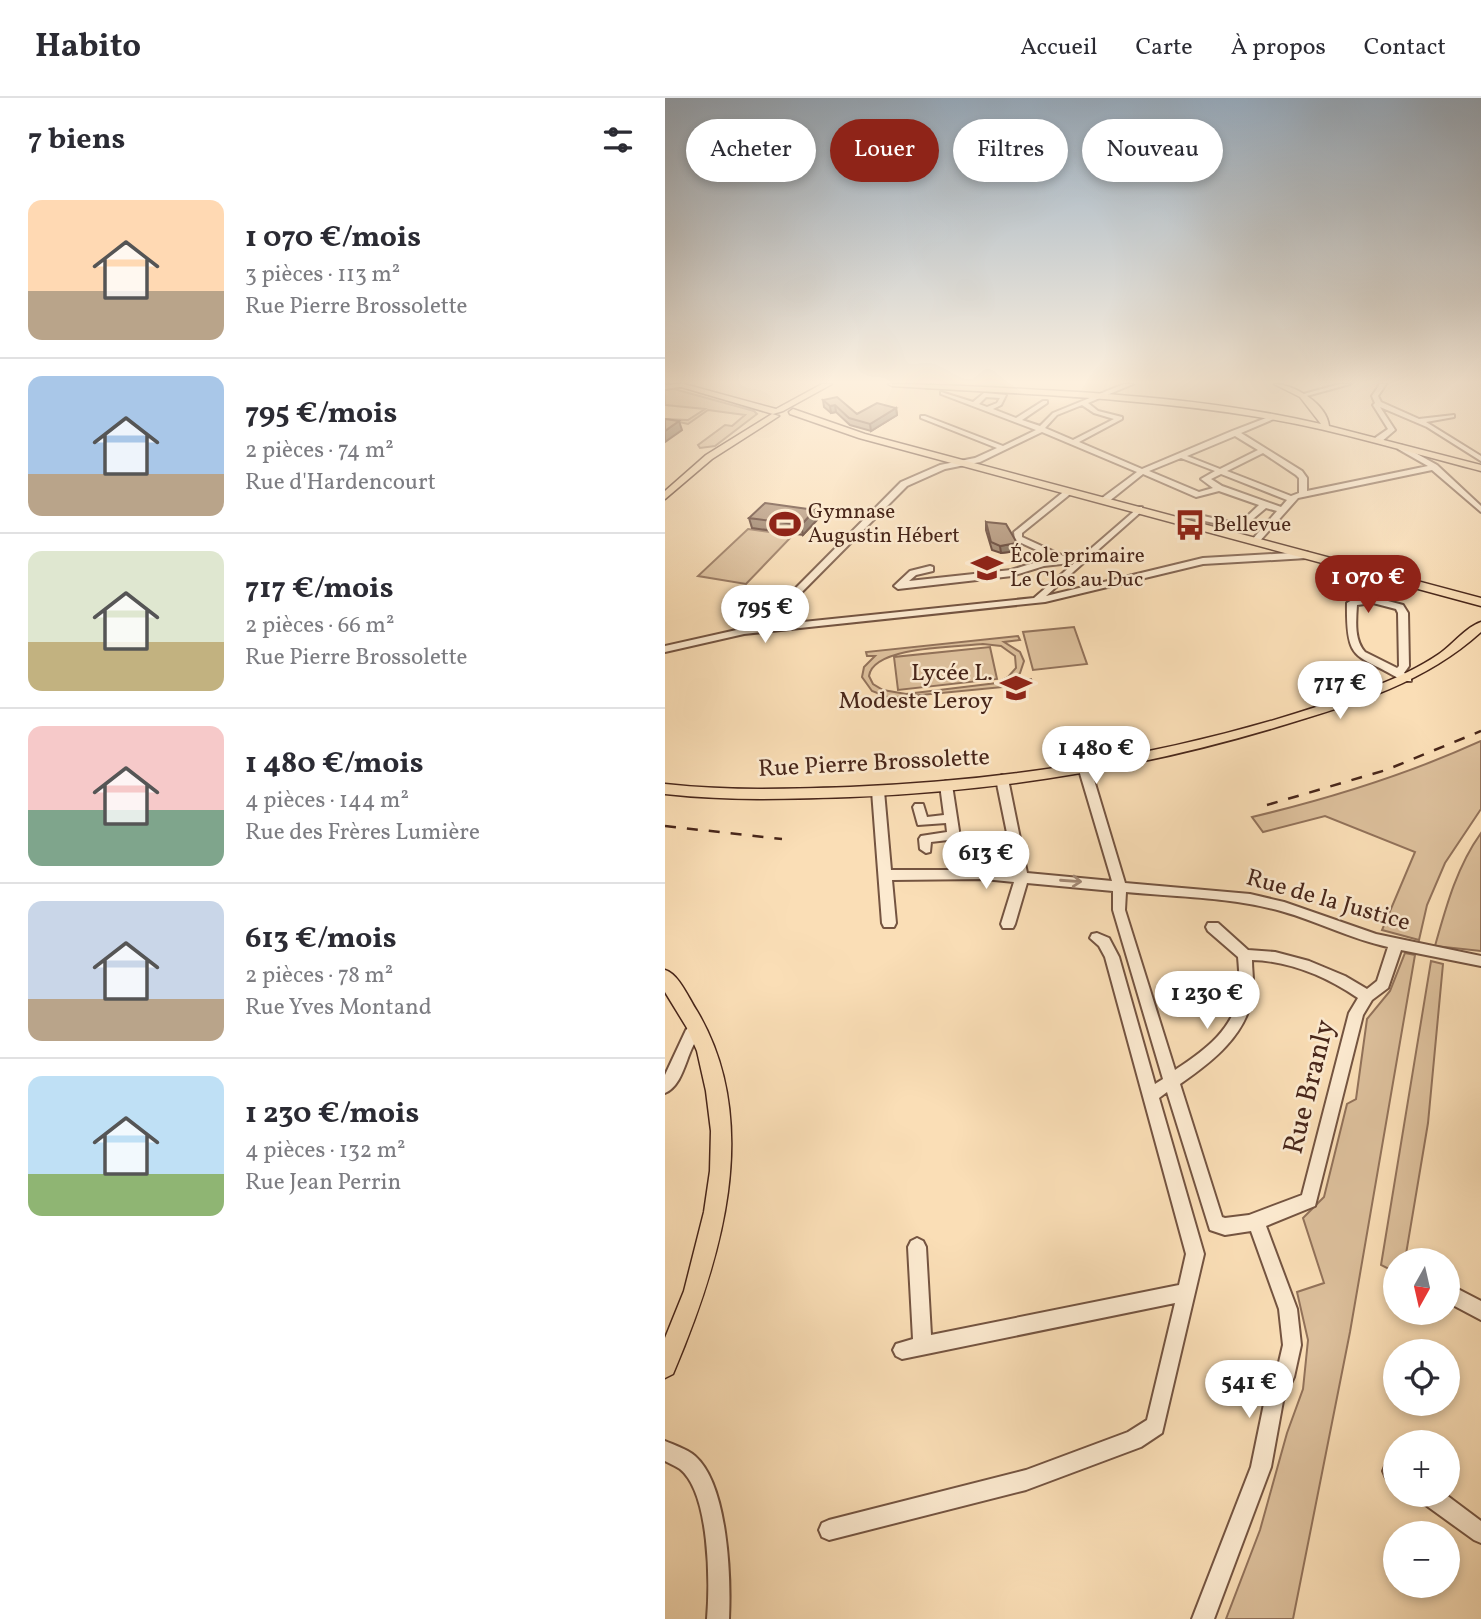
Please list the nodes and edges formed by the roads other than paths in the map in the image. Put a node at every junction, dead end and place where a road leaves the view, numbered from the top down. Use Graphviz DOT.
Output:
graph roads {
  1 [pos="712,455"];
  2 [pos="920,455"];
  3 [pos="985,455"];
  4 [pos="1101,455"];
  5 [pos="1179,455"];
  6 [pos="1255,455"];
  7 [pos="1272,455"];
  8 [pos="1414,455"];
  9 [pos="1429,455"];
  10 [pos="945,463"];
  11 [pos="965,463"];
  12 [pos="1434,467"];
  13 [pos="1481,469"];
  14 [pos="1141,472"];
  15 [pos="1220,472"];
  16 [pos="1219,488"];
  17 [pos="1070,491"];
  18 [pos="1303,494"];
  19 [pos="665,496"];
  20 [pos="1292,499"];
  21 [pos="1105,500"];
  22 [pos="1263,506"];
  23 [pos="1139,509"];
  24 [pos="1481,510"];
  25 [pos="1283,511"];
  26 [pos="1190,514"];
  27 [pos="1255,541"];
  28 [pos="1040,550"];
  29 [pos="1288,554"];
  30 [pos="1043,563"];
  31 [pos="1072,563"];
  32 [pos="930,569"];
  33 [pos="1036,600"];
  34 [pos="1481,602"];
  35 [pos="1481,626"];
  36 [pos="744,631"];
  37 [pos="665,649"];
  38 [pos="1403,676"];
  39 [pos="1085,770"];
  40 [pos="1002,779"];
  41 [pos="946,786"];
  42 [pos="665,789"];
  43 [pos="878,791"];
  44 [pos="919,807"];
  45 [pos="951,818"];
  46 [pos="953,835"];
  47 [pos="926,849"];
  48 [pos="959,874"];
  49 [pos="886,876"];
  50 [pos="1022,877"];
  51 [pos="1120,886"];
  52 [pos="889,923"];
  53 [pos="1008,924"];
  54 [pos="1213,927"];
  55 [pos="1097,938"];
  56 [pos="1396,944"];
  57 [pos="1245,955"];
  58 [pos="1481,961"];
  59 [pos="665,977"];
  60 [pos="1367,996"];
  61 [pos="697,1028"];
  62 [pos="1171,1081"];
  63 [pos="665,1086"];
  64 [pos="1152,1094"];
  65 [pos="1256,1220"];
  66 [pos="917,1247"];
  67 [pos="1186,1292"];
  68 [pos="1460,1299"];
  69 [pos="1481,1311"];
  70 [pos="923,1346"];
  71 [pos="902,1350"];
  72 [pos="665,1366"];
  73 [pos="665,1451"];
  74 [pos="1445,1507"];
  75 [pos="829,1530"];
  76 [pos="1481,1533"];
  77 [pos="718,1619"];
  78 [pos="1203,1619"];
  1 -- 19 [label="main road"];
  2 -- 10 [label="main road"];
  3 -- 11 [label="street"];
  4 -- 14 [label="street"];
  5 -- 14 [label="street"];
  5 -- 15 [label="street"];
  6 -- 15 [label="street"];
  7 -- 18 [label="street"];
  8 -- 12 [label="street"];
  9 -- 13 [label="main road"];
  10 -- 11 [label="main road"];
  10 -- 36 [label="street"];
  11 -- 17 [label="main road"];
  12 -- 18 [label="street"];
  12 -- 24 [label="street"];
  14 -- 16 [label="street"];
  14 -- 21 [label="street"];
  15 -- 16 [label="street"];
  15 -- 20 [label="street"];
  16 -- 22 [label="street"];
  17 -- 21 [label="main road"];
  17 -- 28 [label="street"];
  18 -- 20 [label="street"];
  20 -- 25 [label="street"];
  21 -- 23 [label="main road"];
  22 -- 25 [label="street"];
  22 -- 26 [label="street"];
  23 -- 27 [label="main road"];
  23 -- 31 [label="street"];
  25 -- 27 [label="street"];
  27 -- 29 [label="main road"];
  28 -- 30 [label="street"];
  28 -- 31 [label="street"];
  29 -- 33 [label="street"];
  29 -- 34 [label="main road"];
  30 -- 31 [label="street"];
  30 -- 32 [label="street"];
  31 -- 33 [label="street"];
  33 -- 36 [label="street"];
  35 -- 38 [label="main road, Rue Pierre Brossolette"];
  36 -- 37 [label="street"];
  38 -- 38 [label="street"];
  38 -- 39 [label="main road, Rue Pierre Brossolette"];
  39 -- 40 [label="main road, Rue Pierre Brossolette"];
  39 -- 51 [label="street"];
  40 -- 41 [label="main road, Rue Pierre Brossolette"];
  40 -- 50 [label="street"];
  41 -- 43 [label="main road, Rue Pierre Brossolette"];
  41 -- 45 [label="street"];
  42 -- 43 [label="main road, Rue Pierre Brossolette"];
  43 -- 49 [label="street"];
  44 -- 45 [label="street"];
  45 -- 46 [label="street"];
  46 -- 47 [label="street"];
  46 -- 48 [label="street"];
  48 -- 49 [label="street, Rue de la Justice"];
  48 -- 50 [label="street, Rue de la Justice"];
  49 -- 52 [label="street"];
  50 -- 51 [label="street, Rue de la Justice, one-way"];
  50 -- 53 [label="street"];
  51 -- 56 [label="street, Rue de la Justice"];
  51 -- 62 [label="street"];
  54 -- 57 [label="street"];
  55 -- 64 [label="street"];
  56 -- 58 [label="street, Rue de la Justice"];
  56 -- 60 [label="street, Rue Branly"];
  57 -- 60 [label="street"];
  57 -- 62 [label="street"];
  59 -- 61 [label="main road"];
  60 -- 65 [label="street, Rue Branly"];
  61 -- 63 [label="street"];
  61 -- 72 [label="main road"];
  62 -- 64 [label="street"];
  62 -- 65 [label="street"];
  64 -- 67 [label="street"];
  65 -- 78 [label="street"];
  66 -- 70 [label="street"];
  67 -- 70 [label="street"];
  67 -- 75 [label="street"];
  68 -- 69 [label="street"];
  70 -- 71 [label="street"];
  73 -- 77 [label="street"];
  74 -- 76 [label="street"];
}
